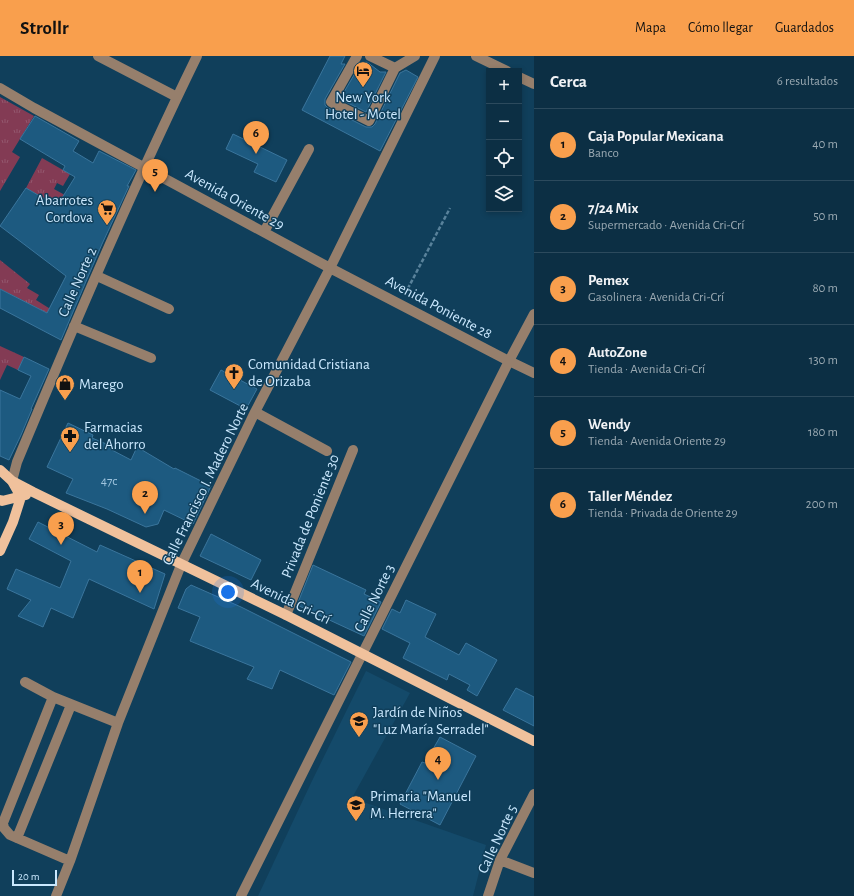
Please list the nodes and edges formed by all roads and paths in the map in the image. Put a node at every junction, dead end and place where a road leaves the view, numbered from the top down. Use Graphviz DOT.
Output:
graph roads {
  1 [pos="98,56"];
  2 [pos="197,56"];
  3 [pos="357,56"];
  4 [pos="370,56"];
  5 [pos="415,56"];
  6 [pos="435,56"];
  7 [pos="476,56"];
  8 [pos="395,68"];
  9 [pos="501,68"];
  10 [pos="522,78"];
  11 [pos="534,84"];
  12 [pos="0,88"];
  13 [pos="177,97"];
  14 [pos="309,149"];
  15 [pos="144,167"];
  16 [pos="450,208"];
  17 [pos="264,232"];
  18 [pos="330,268"];
  19 [pos="97,276"];
  20 [pos="400,304"];
  21 [pos="169,309"];
  22 [pos="534,314"];
  23 [pos="74,326"];
  24 [pos="151,358"];
  25 [pos="509,361"];
  26 [pos="534,373"];
  27 [pos="255,412"];
  28 [pos="353,450"];
  29 [pos="327,451"];
  30 [pos="0,470"];
  31 [pos="12,481"];
  32 [pos="33,492"];
  33 [pos="21,497"];
  34 [pos="1,503"];
  35 [pos="0,551"];
  36 [pos="181,565"];
  37 [pos="286,615"];
  38 [pos="363,654"];
  39 [pos="25,682"];
  40 [pos="53,697"];
  41 [pos="71,704"];
  42 [pos="118,723"];
  43 [pos="534,741"];
  44 [pos="534,794"];
  45 [pos="17,838"];
  46 [pos="500,860"];
  47 [pos="70,861"];
  48 [pos="534,873"];
  49 [pos="56,896"];
  50 [pos="241,896"];
  51 [pos="488,896"];
  1 -- 13 [label="street"];
  2 -- 13 [label="street, Calle Norte 2"];
  3 -- 8 [label="street"];
  4 -- 8 [label="street"];
  5 -- 8 [label="street"];
  6 -- 18 [label="street, Calle Francisco I. Madero Norte"];
  7 -- 9 [label="street"];
  10 -- 11 [label="street"];
  12 -- 15 [label="street, Avenida Oriente 29"];
  13 -- 15 [label="street, Calle Norte 2"];
  14 -- 17 [label="street"];
  15 -- 17 [label="street, Avenida Oriente 29"];
  15 -- 19 [label="street, Calle Norte 2"];
  16 -- 20 [label="path"];
  17 -- 18 [label="street, Avenida Oriente 29"];
  18 -- 20 [label="street, Avenida Poniente 28"];
  18 -- 27 [label="street, Calle Francisco I. Madero Norte"];
  19 -- 21 [label="street"];
  19 -- 23 [label="street, Calle Norte 2"];
  20 -- 25 [label="street, Avenida Poniente 28"];
  22 -- 25 [label="street, Calle Norte 3"];
  23 -- 24 [label="street"];
  23 -- 31 [label="street, Calle Norte 2"];
  25 -- 26 [label="street, Avenida Poniente 28"];
  25 -- 38 [label="street, Calle Norte 3"];
  27 -- 29 [label="street"];
  27 -- 36 [label="street, Calle Francisco I. Madero Norte"];
  28 -- 37 [label="street, Privada de Poniente 30"];
  30 -- 31 [label="main road, Avenida Cri-Crí"];
  31 -- 32 [label="main road, Avenida Cri-Crí"];
  31 -- 33 [label="main road"];
  31 -- 34 [label="main road"];
  32 -- 33 [label="main road"];
  32 -- 36 [label="main road, Avenida Cri-Crí"];
  33 -- 34 [label="main road"];
  33 -- 35 [label="main road"];
  36 -- 37 [label="main road, Avenida Cri-Crí"];
  36 -- 42 [label="street, Calle Francisco I. Madero Norte"];
  37 -- 38 [label="main road, Avenida Cri-Crí"];
  38 -- 43 [label="main road, Avenida Cri-Crí"];
  38 -- 50 [label="street, Calle Norte 3"];
  39 -- 40 [label="street"];
  40 -- 41 [label="street"];
  40 -- 45 [label="street"];
  41 -- 42 [label="street"];
  41 -- 45 [label="street"];
  42 -- 47 [label="street, Calle Francisco I. Madero Norte"];
  44 -- 46 [label="street, Calle Norte 5"];
  45 -- 47 [label="street"];
  46 -- 48 [label="street"];
  46 -- 51 [label="street, Calle Norte 5"];
  47 -- 49 [label="street, Calle Francisco I. Madero Norte"];
}
